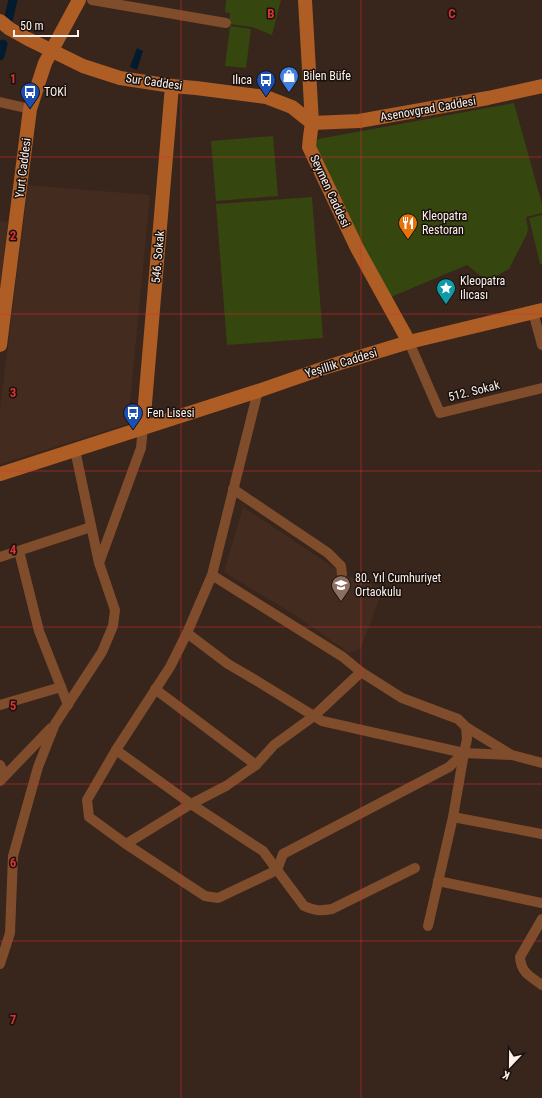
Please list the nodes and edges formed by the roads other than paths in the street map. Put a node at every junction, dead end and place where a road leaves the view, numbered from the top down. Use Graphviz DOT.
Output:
graph roads {
  1 [pos="79,0"];
  2 [pos="92,0"];
  3 [pos="305,0"];
  4 [pos="0,21"];
  5 [pos="226,23"];
  6 [pos="52,51"];
  7 [pos="172,86"];
  8 [pos="542,86"];
  9 [pos="0,102"];
  10 [pos="30,109"];
  11 [pos="312,123"];
  12 [pos="538,311"];
  13 [pos="409,342"];
  14 [pos="0,345"];
  15 [pos="542,345"];
  16 [pos="542,388"];
  17 [pos="258,391"];
  18 [pos="143,427"];
  19 [pos="75,450"];
  20 [pos="0,474"];
  21 [pos="233,489"];
  22 [pos="91,526"];
  23 [pos="19,551"];
  24 [pos="0,557"];
  25 [pos="99,563"];
  26 [pos="342,574"];
  27 [pos="212,575"];
  28 [pos="187,633"];
  29 [pos="361,672"];
  30 [pos="61,687"];
  31 [pos="155,690"];
  32 [pos="0,705"];
  33 [pos="68,705"];
  34 [pos="314,716"];
  35 [pos="55,724"];
  36 [pos="466,727"];
  37 [pos="116,750"];
  38 [pos="464,753"];
  39 [pos="512,755"];
  40 [pos="542,763"];
  41 [pos="256,764"];
  42 [pos="0,765"];
  43 [pos="3,778"];
  44 [pos="191,804"];
  45 [pos="453,817"];
  46 [pos="542,834"];
  47 [pos="126,844"];
  48 [pos="415,868"];
  49 [pos="276,870"];
  50 [pos="438,881"];
  51 [pos="542,903"];
  52 [pos="542,919"];
  53 [pos="428,926"];
  54 [pos="0,964"];
  55 [pos="542,985"];
  1 -- 6 [label="main road, Yurt Caddesi"];
  2 -- 5 [label="street"];
  3 -- 11 [label="main road, Seymen Caddesi"];
  4 -- 6 [label="main road, Sur Caddesi"];
  6 -- 7 [label="main road, Sur Caddesi"];
  6 -- 10 [label="main road, Yurt Caddesi"];
  7 -- 11 [label="main road, Sur Caddesi"];
  7 -- 18 [label="main road, 546. Sokak"];
  8 -- 11 [label="main road, Asenovgrad Caddesi"];
  9 -- 10 [label="street"];
  10 -- 14 [label="main road, Yurt Caddesi"];
  11 -- 13 [label="main road, Seymen Caddesi"];
  12 -- 13 [label="main road, Yeşillik Caddesi"];
  12 -- 15 [label="street"];
  13 -- 16 [label="street, 512. Sokak"];
  13 -- 17 [label="main road, Yeşillik Caddesi"];
  17 -- 18 [label="main road, Yeşillik Caddesi"];
  17 -- 21 [label="street"];
  18 -- 19 [label="main road"];
  18 -- 25 [label="street"];
  19 -- 20 [label="main road"];
  19 -- 22 [label="street"];
  21 -- 26 [label="street"];
  21 -- 27 [label="street"];
  22 -- 23 [label="street"];
  22 -- 25 [label="street"];
  23 -- 24 [label="street"];
  23 -- 30 [label="street"];
  25 -- 33 [label="street"];
  27 -- 28 [label="street"];
  27 -- 29 [label="street"];
  28 -- 31 [label="street"];
  28 -- 34 [label="street"];
  29 -- 34 [label="street"];
  29 -- 36 [label="street"];
  30 -- 32 [label="street"];
  30 -- 33 [label="street"];
  31 -- 37 [label="street"];
  31 -- 41 [label="street"];
  33 -- 35 [label="street"];
  34 -- 38 [label="street"];
  34 -- 41 [label="street"];
  35 -- 43 [label="street"];
  35 -- 54 [label="street"];
  36 -- 38 [label="street"];
  36 -- 39 [label="street"];
  37 -- 44 [label="street"];
  37 -- 47 [label="street"];
  38 -- 39 [label="street"];
  38 -- 45 [label="street"];
  38 -- 49 [label="street"];
  39 -- 40 [label="street"];
  41 -- 44 [label="street"];
  42 -- 43 [label="street"];
  44 -- 47 [label="street"];
  44 -- 49 [label="street"];
  45 -- 46 [label="street"];
  45 -- 50 [label="street"];
  47 -- 49 [label="street"];
  48 -- 49 [label="street"];
  50 -- 51 [label="street"];
  50 -- 53 [label="street"];
  52 -- 55 [label="street"];
}
